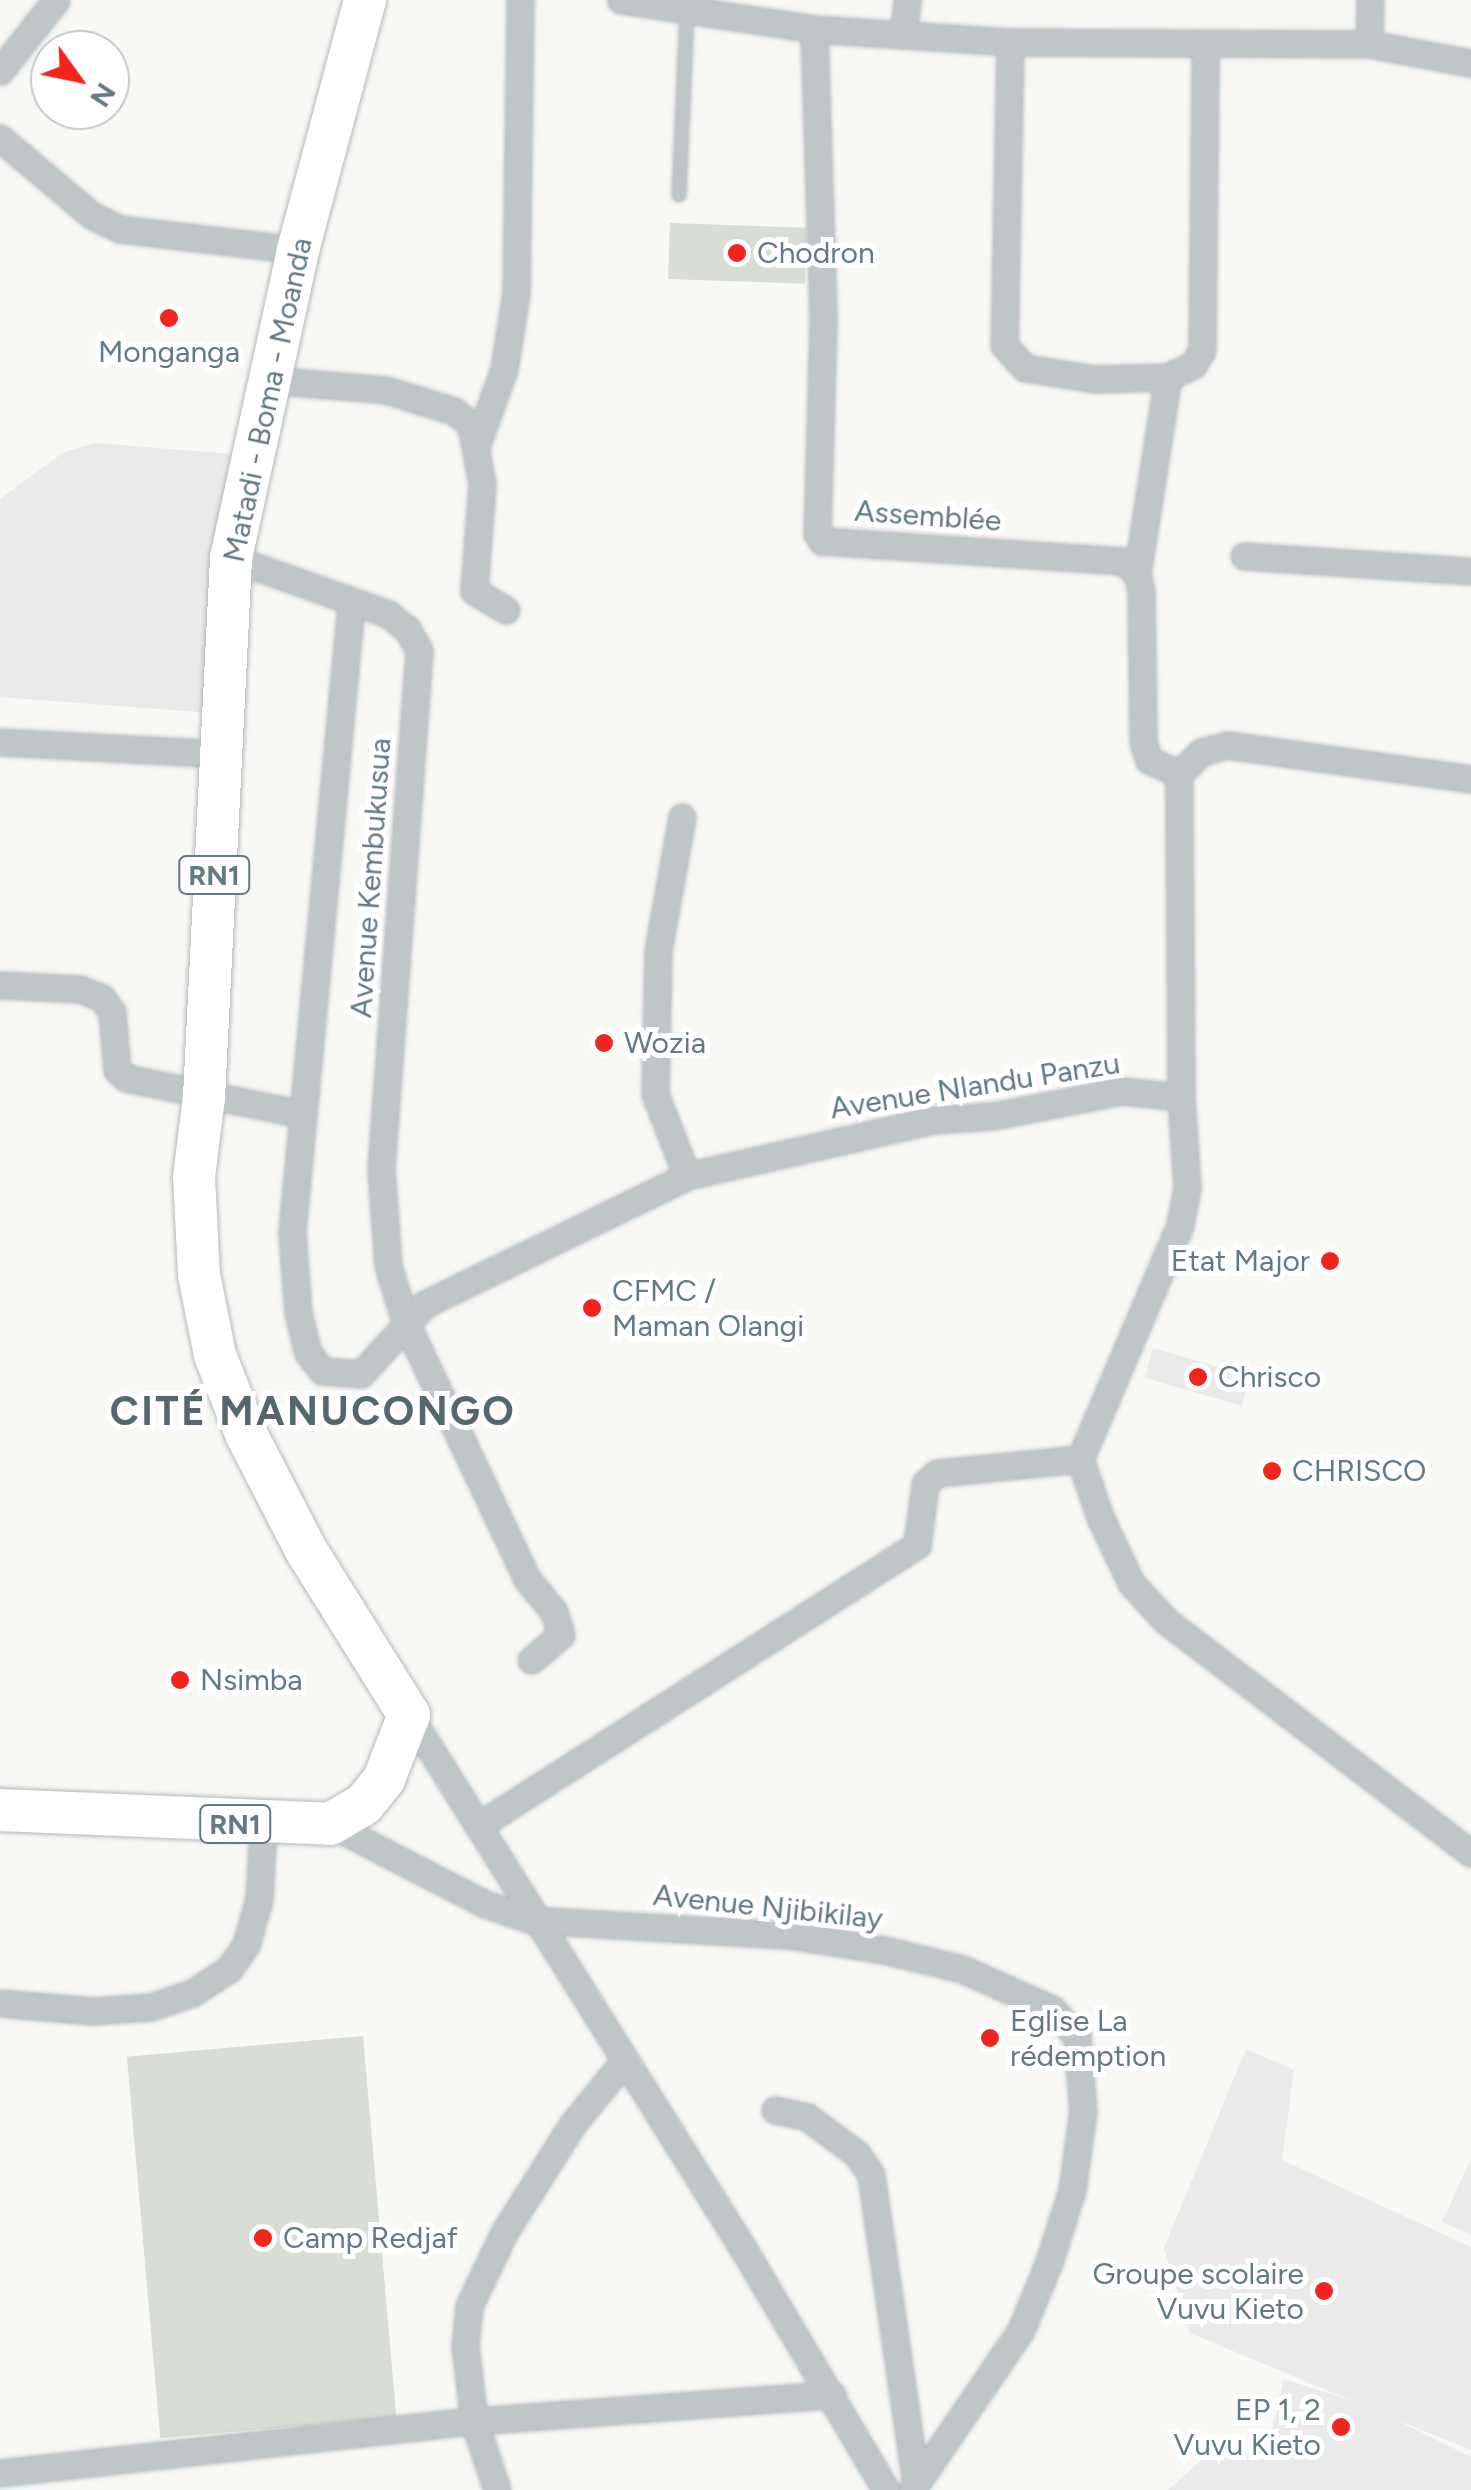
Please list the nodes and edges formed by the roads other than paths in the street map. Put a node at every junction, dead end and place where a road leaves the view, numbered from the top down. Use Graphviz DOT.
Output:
graph roads {
  1 [pos="56,0"];
  2 [pos="365,0"];
  3 [pos="520,0"];
  4 [pos="621,0"];
  5 [pos="907,0"];
  6 [pos="1370,0"];
  7 [pos="687,10"];
  8 [pos="814,28"];
  9 [pos="903,34"];
  10 [pos="1010,42"];
  11 [pos="1206,44"];
  12 [pos="1369,44"];
  13 [pos="1471,63"];
  14 [pos="0,71"];
  15 [pos="0,138"];
  16 [pos="679,195"];
  17 [pos="298,250"];
  18 [pos="1168,378"];
  19 [pos="268,380"];
  20 [pos="477,444"];
  21 [pos="1244,556"];
  22 [pos="231,558"];
  23 [pos="1471,571"];
  24 [pos="1137,574"];
  25 [pos="350,604"];
  26 [pos="506,610"];
  27 [pos="0,742"];
  28 [pos="220,754"];
  29 [pos="1179,774"];
  30 [pos="1471,779"];
  31 [pos="682,817"];
  32 [pos="0,984"];
  33 [pos="204,1097"];
  34 [pos="1181,1097"];
  35 [pos="301,1114"];
  36 [pos="687,1176"];
  37 [pos="406,1323"];
  38 [pos="1080,1459"];
  39 [pos="531,1660"];
  40 [pos="409,1714"];
  41 [pos="0,1810"];
  42 [pos="330,1824"];
  43 [pos="481,1824"];
  44 [pos="263,1826"];
  45 [pos="1471,1854"];
  46 [pos="532,1920"];
  47 [pos="0,2002"];
  48 [pos="623,2062"];
  49 [pos="775,2110"];
  50 [pos="832,2395"];
  51 [pos="474,2421"];
  52 [pos="0,2473"];
  53 [pos="914,2487"];
  54 [pos="497,2490"];
  55 [pos="886,2490"];
  1 -- 14 [label="street"];
  2 -- 17 [label="highway, Matadi - Boma - Moanda / RN1"];
  3 -- 20 [label="street"];
  4 -- 7 [label="street"];
  5 -- 9 [label="street"];
  6 -- 12 [label="street"];
  7 -- 8 [label="street"];
  7 -- 16 [label="lane"];
  8 -- 9 [label="street"];
  8 -- 24 [label="street, Assemblée"];
  9 -- 10 [label="street"];
  10 -- 11 [label="street"];
  10 -- 18 [label="street"];
  11 -- 12 [label="street"];
  11 -- 18 [label="street"];
  12 -- 13 [label="street"];
  15 -- 17 [label="street"];
  17 -- 19 [label="highway, Matadi - Boma - Moanda / RN1"];
  18 -- 24 [label="street"];
  19 -- 20 [label="street"];
  19 -- 22 [label="highway, Matadi - Boma - Moanda / RN1"];
  20 -- 26 [label="street"];
  21 -- 23 [label="street"];
  22 -- 25 [label="street, Avenue Kembukusua"];
  22 -- 28 [label="highway, Matadi - Boma - Moanda / RN1"];
  24 -- 29 [label="street"];
  25 -- 35 [label="street"];
  25 -- 37 [label="street, Avenue Kembukusua"];
  27 -- 28 [label="street"];
  28 -- 33 [label="highway, Matadi - Boma - Moanda / RN1"];
  29 -- 30 [label="street"];
  29 -- 34 [label="street"];
  31 -- 36 [label="street"];
  32 -- 33 [label="street"];
  33 -- 35 [label="street"];
  33 -- 40 [label="highway, Matadi - Boma - Moanda / RN1"];
  34 -- 36 [label="street, Avenue Nlandu Panzu"];
  34 -- 38 [label="street"];
  35 -- 37 [label="street, Avenue Nlandu Panzu"];
  36 -- 37 [label="street, Avenue Nlandu Panzu"];
  37 -- 39 [label="street, Avenue Kembukusua"];
  38 -- 43 [label="street"];
  38 -- 45 [label="street"];
  40 -- 42 [label="highway"];
  40 -- 43 [label="street"];
  41 -- 44 [label="highway, RN1"];
  42 -- 44 [label="highway, RN1"];
  42 -- 46 [label="street, Avenue Njibikilay"];
  43 -- 46 [label="street"];
  44 -- 47 [label="street"];
  46 -- 48 [label="street"];
  46 -- 53 [label="street, Avenue Njibikilay"];
  48 -- 50 [label="street"];
  48 -- 51 [label="street"];
  49 -- 53 [label="street"];
  50 -- 51 [label="street"];
  50 -- 55 [label="street"];
  51 -- 52 [label="street"];
  51 -- 54 [label="street"];
}
